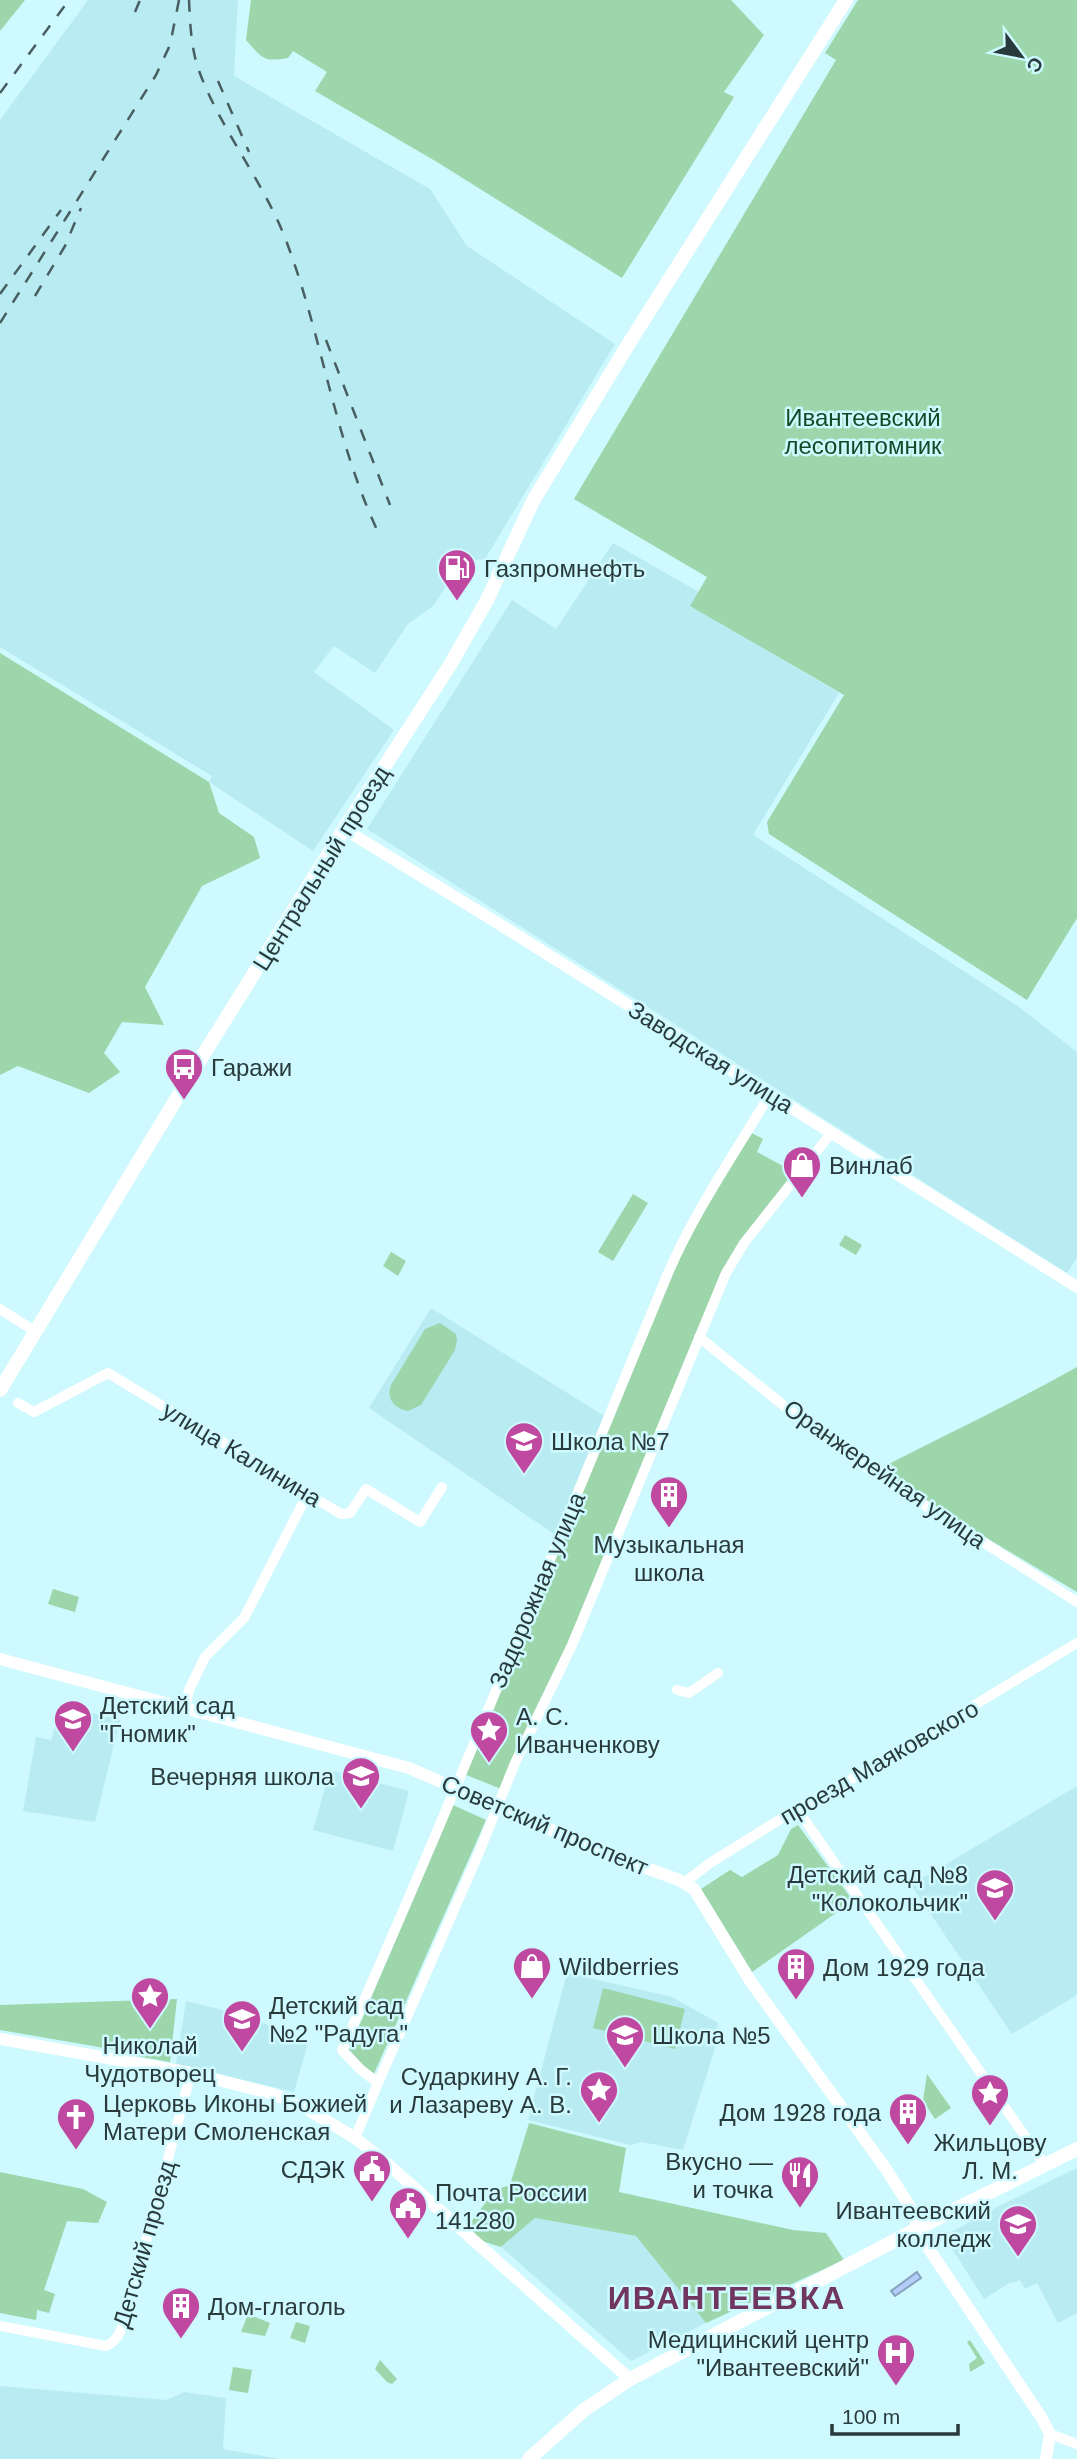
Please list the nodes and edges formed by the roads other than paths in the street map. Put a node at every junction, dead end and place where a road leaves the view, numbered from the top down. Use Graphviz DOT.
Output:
graph roads {
  1 [pos="846,0"];
  2 [pos="344,829"];
  3 [pos="770,1094"];
  4 [pos="832,1132"];
  5 [pos="1077,1287"];
  6 [pos="0,1309"];
  7 [pos="36,1332"];
  8 [pos="699,1336"];
  9 [pos="0,1390"];
  10 [pos="18,1403"];
  11 [pos="442,1487"];
  12 [pos="308,1493"];
  13 [pos="1077,1602"];
  14 [pos="1077,1643"];
  15 [pos="0,1659"];
  16 [pos="718,1673"];
  17 [pos="677,1690"];
  18 [pos="185,1707"];
  19 [pos="455,1787"];
  20 [pos="499,1806"];
  21 [pos="797,1809"];
  22 [pos="684,1883"];
  23 [pos="0,2039"];
  24 [pos="191,2073"];
  25 [pos="378,2084"];
  26 [pos="355,2138"];
  27 [pos="1077,2149"];
  28 [pos="1045,2165"];
  29 [pos="919,2228"];
  30 [pos="0,2326"];
  31 [pos="630,2379"];
  32 [pos="1050,2434"];
  33 [pos="1077,2444"];
  34 [pos="528,2459"];
  35 [pos="1046,2459"];
  1 -- 2 [label="main road, Центральный проезд"];
  2 -- 3 [label="street, Заводская улица"];
  2 -- 7 [label="main road, Центральный проезд"];
  3 -- 4 [label="street, Заводская улица"];
  3 -- 19 [label="street, Задорожная улица"];
  4 -- 5 [label="street, Заводская улица"];
  4 -- 8 [label="street, Задорожная улица"];
  6 -- 7 [label="street"];
  7 -- 9 [label="main road, Центральный проезд"];
  8 -- 13 [label="street, Оранжерейная улица"];
  8 -- 20 [label="street, Задорожная улица"];
  10 -- 12 [label="street, улица Калинина"];
  11 -- 12 [label="street, улица Калинина"];
  12 -- 18 [label="street"];
  14 -- 21 [label="street, проезд Маяковского"];
  15 -- 18 [label="street, Советский проспект"];
  16 -- 17 [label="street"];
  18 -- 19 [label="street, Советский проспект"];
  19 -- 20 [label="street, Советский проспект"];
  19 -- 25 [label="street, Задорожная улица"];
  20 -- 22 [label="street, Советский проспект"];
  20 -- 25 [label="street, Задорожная улица"];
  21 -- 22 [label="street, проезд Маяковского"];
  21 -- 28 [label="street"];
  22 -- 29 [label="street, Советский проспект"];
  23 -- 24 [label="street"];
  24 -- 26 [label="street"];
  24 -- 30 [label="street, Детский проезд"];
  25 -- 26 [label="street, Задорожная улица"];
  26 -- 31 [label="street"];
  27 -- 28 [label="main road"];
  28 -- 29 [label="main road"];
  29 -- 31 [label="main road"];
  29 -- 32 [label="street, Советский проспект"];
  31 -- 34 [label="main road"];
  32 -- 33 [label="street"];
  32 -- 35 [label="street"];
}
